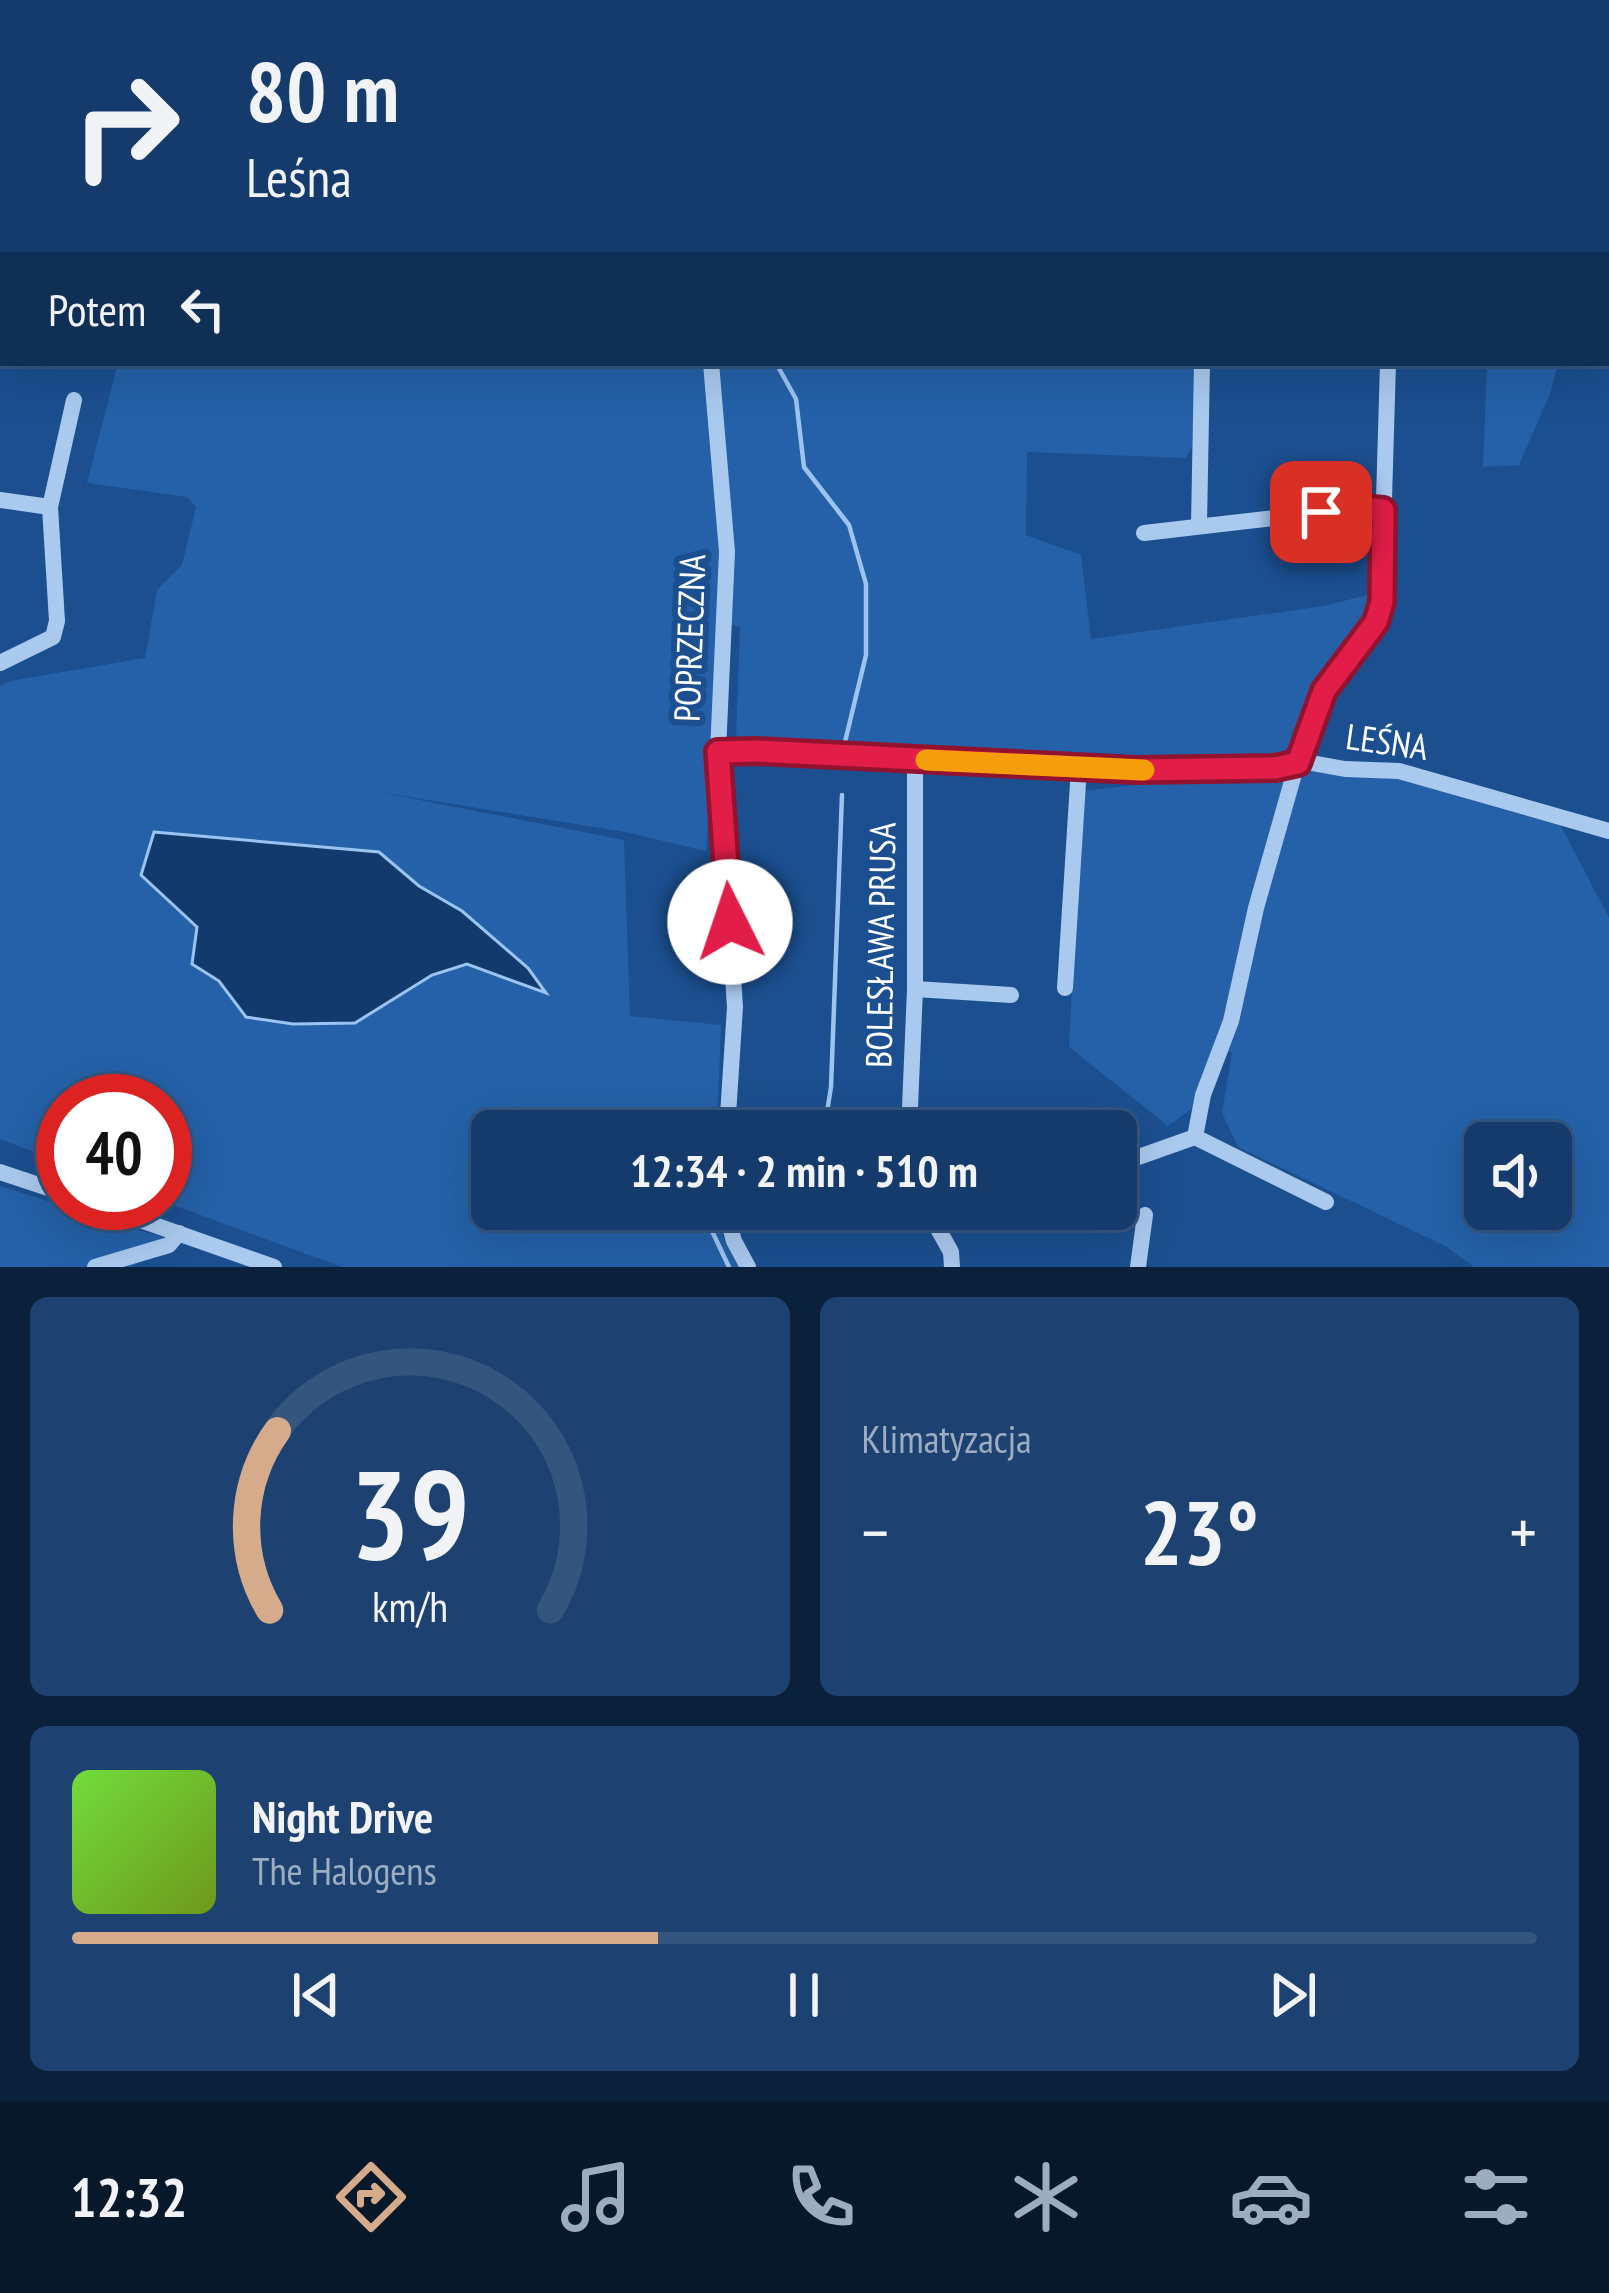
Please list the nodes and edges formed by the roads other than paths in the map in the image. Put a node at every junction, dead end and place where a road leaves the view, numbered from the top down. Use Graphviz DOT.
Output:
graph roads {
  1 [pos="711,366"];
  2 [pos="1202,366"];
  3 [pos="1388,366"];
  4 [pos="74,400"];
  5 [pos="0,500"];
  6 [pos="50,507"];
  7 [pos="1383,510"];
  8 [pos="1199,525"];
  9 [pos="1144,533"];
  10 [pos="0,663"];
  11 [pos="718,752"];
  12 [pos="915,760"];
  13 [pos="1298,763"];
  14 [pos="1079,767"];
  15 [pos="1609,831"];
  16 [pos="1065,988"];
  17 [pos="915,989"];
  18 [pos="1011,994"];
  19 [pos="728,1110"];
  20 [pos="910,1110"];
  21 [pos="1195,1138"];
  22 [pos="1137,1158"];
  23 [pos="0,1172"];
  24 [pos="36,1184"];
  25 [pos="1326,1202"];
  26 [pos="1145,1215"];
  27 [pos="170,1230"];
  28 [pos="737,1230"];
  29 [pos="939,1230"];
  30 [pos="179,1233"];
  31 [pos="95,1267"];
  32 [pos="274,1267"];
  33 [pos="748,1267"];
  34 [pos="952,1267"];
  35 [pos="1138,1267"];
  1 -- 11 [label="street, POPRZECZNA"];
  2 -- 8 [label="street"];
  3 -- 7 [label="street"];
  4 -- 6 [label="street"];
  5 -- 6 [label="street"];
  6 -- 10 [label="street"];
  7 -- 8 [label="street"];
  7 -- 13 [label="street"];
  8 -- 9 [label="street"];
  11 -- 12 [label="street, LEŚNA"];
  11 -- 19 [label="street, POPRZECZNA"];
  12 -- 14 [label="street, LEŚNA"];
  12 -- 17 [label="street, BOLESŁAWA PRUSA"];
  13 -- 14 [label="street, LEŚNA"];
  13 -- 15 [label="street, LEŚNA"];
  13 -- 21 [label="street"];
  14 -- 16 [label="street"];
  17 -- 18 [label="street"];
  17 -- 20 [label="street, BOLESŁAWA PRUSA"];
  21 -- 22 [label="street"];
  21 -- 25 [label="street"];
  23 -- 24 [label="street"];
  26 -- 35 [label="street"];
  27 -- 30 [label="street"];
  28 -- 33 [label="street"];
  29 -- 34 [label="street"];
  30 -- 31 [label="street"];
  30 -- 32 [label="street"];
}
